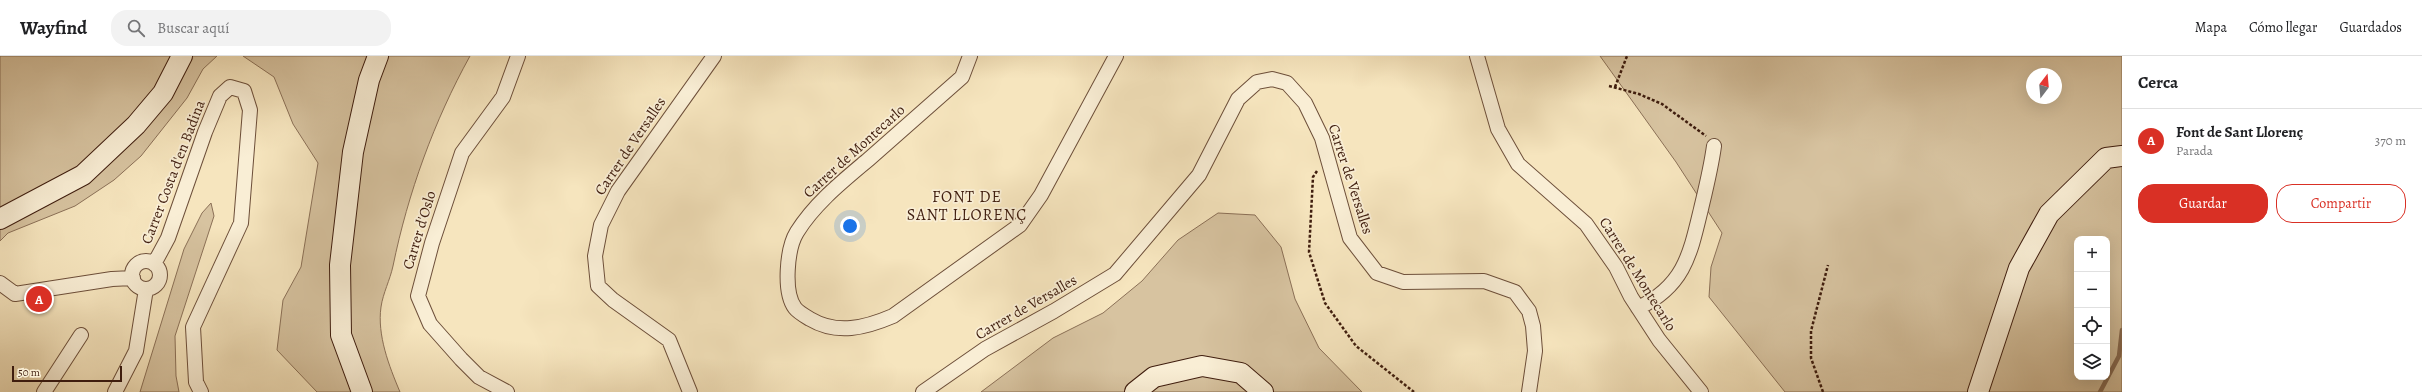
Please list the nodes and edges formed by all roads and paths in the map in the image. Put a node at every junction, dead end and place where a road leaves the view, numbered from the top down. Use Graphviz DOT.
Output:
graph roads {
  1 [pos="182,56"];
  2 [pos="378,56"];
  3 [pos="518,56"];
  4 [pos="714,56"];
  5 [pos="970,56"];
  6 [pos="1116,56"];
  7 [pos="1477,56"];
  8 [pos="1627,56"];
  9 [pos="1609,86"];
  10 [pos="1615,87"];
  11 [pos="1714,146"];
  12 [pos="1327,155"];
  13 [pos="2122,156"];
  14 [pos="0,219"];
  15 [pos="154,264"];
  16 [pos="1828,265"];
  17 [pos="132,278"];
  18 [pos="0,283"];
  19 [pos="146,289"];
  20 [pos="1638,308"];
  21 [pos="81,335"];
  22 [pos="44,392"];
  23 [pos="115,392"];
  24 [pos="201,392"];
  25 [pos="362,392"];
  26 [pos="507,392"];
  27 [pos="690,392"];
  28 [pos="923,392"];
  29 [pos="1135,392"];
  30 [pos="1263,392"];
  31 [pos="1414,392"];
  32 [pos="1529,392"];
  33 [pos="1701,392"];
  34 [pos="1823,392"];
  35 [pos="1978,392"];
  1 -- 14 [label="main road"];
  2 -- 25 [label="main road"];
  3 -- 26 [label="street, Carrer d'Oslo"];
  4 -- 27 [label="street, Carrer de Versalles"];
  5 -- 6 [label="street, Carrer de Montecarlo"];
  7 -- 20 [label="street, Carrer de Montecarlo"];
  8 -- 10 [label="path"];
  9 -- 10 [label="path"];
  10 -- 11 [label="path"];
  11 -- 20 [label="street"];
  12 -- 28 [label="street, Carrer de Versalles"];
  12 -- 31 [label="path"];
  12 -- 32 [label="street, Carrer de Versalles"];
  13 -- 35 [label="main road"];
  15 -- 17 [label="street"];
  15 -- 19 [label="street"];
  15 -- 24 [label="street, Carrer Costa d'en Badina"];
  16 -- 34 [label="path"];
  17 -- 18 [label="street"];
  17 -- 19 [label="street"];
  19 -- 23 [label="street"];
  20 -- 33 [label="street, Carrer de Montecarlo"];
  21 -- 22 [label="street"];
  29 -- 30 [label="main road"];
}
